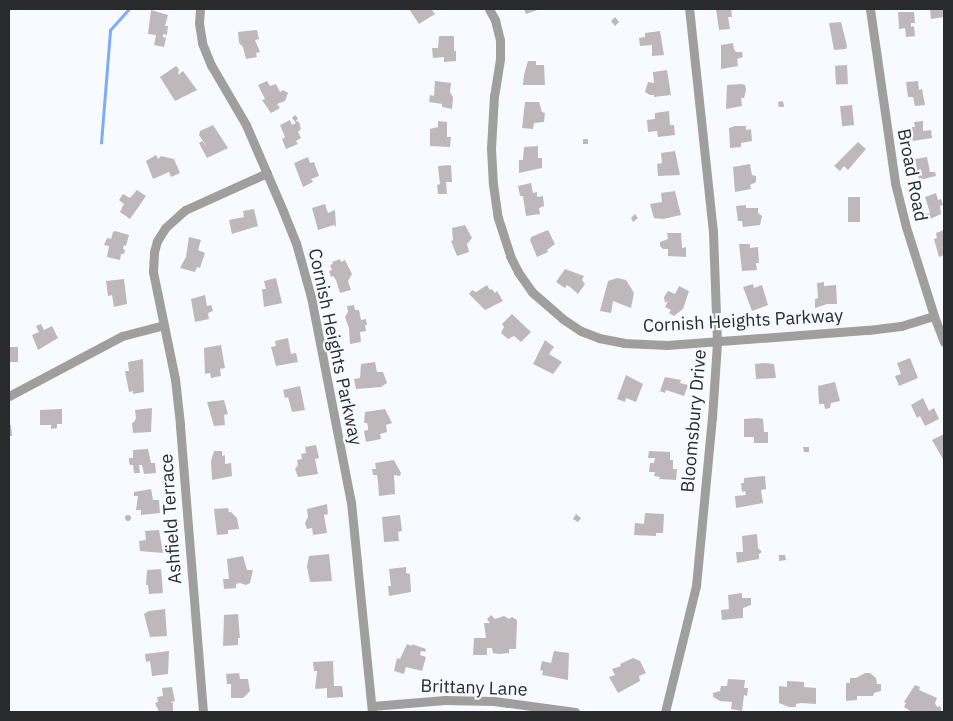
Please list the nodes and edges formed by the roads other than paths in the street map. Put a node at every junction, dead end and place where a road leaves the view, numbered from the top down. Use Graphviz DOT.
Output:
graph roads {
  1 [pos="200,9"];
  2 [pos="489,9"];
  3 [pos="689,9"];
  4 [pos="870,9"];
  5 [pos="267,173"];
  6 [pos="934,316"];
  7 [pos="164,325"];
  8 [pos="717,342"];
  9 [pos="944,342"];
  10 [pos="9,396"];
  11 [pos="372,709"];
  12 [pos="203,712"];
  13 [pos="575,712"];
  14 [pos="665,712"];
  1 -- 5 [label="street, Cornish Heights Parkway"];
  2 -- 8 [label="street, Cornish Heights Parkway"];
  3 -- 8 [label="street, Bloomsbury Drive"];
  4 -- 6 [label="street, Broad Road"];
  5 -- 7 [label="street, Ashfield Terrace"];
  5 -- 11 [label="street, Cornish Heights Parkway"];
  6 -- 8 [label="street, Cornish Heights Parkway"];
  6 -- 9 [label="street, Broad Road"];
  7 -- 10 [label="street"];
  7 -- 12 [label="street, Ashfield Terrace"];
  8 -- 14 [label="street, Bloomsbury Drive"];
  11 -- 13 [label="street, Brittany Lane"];
}
